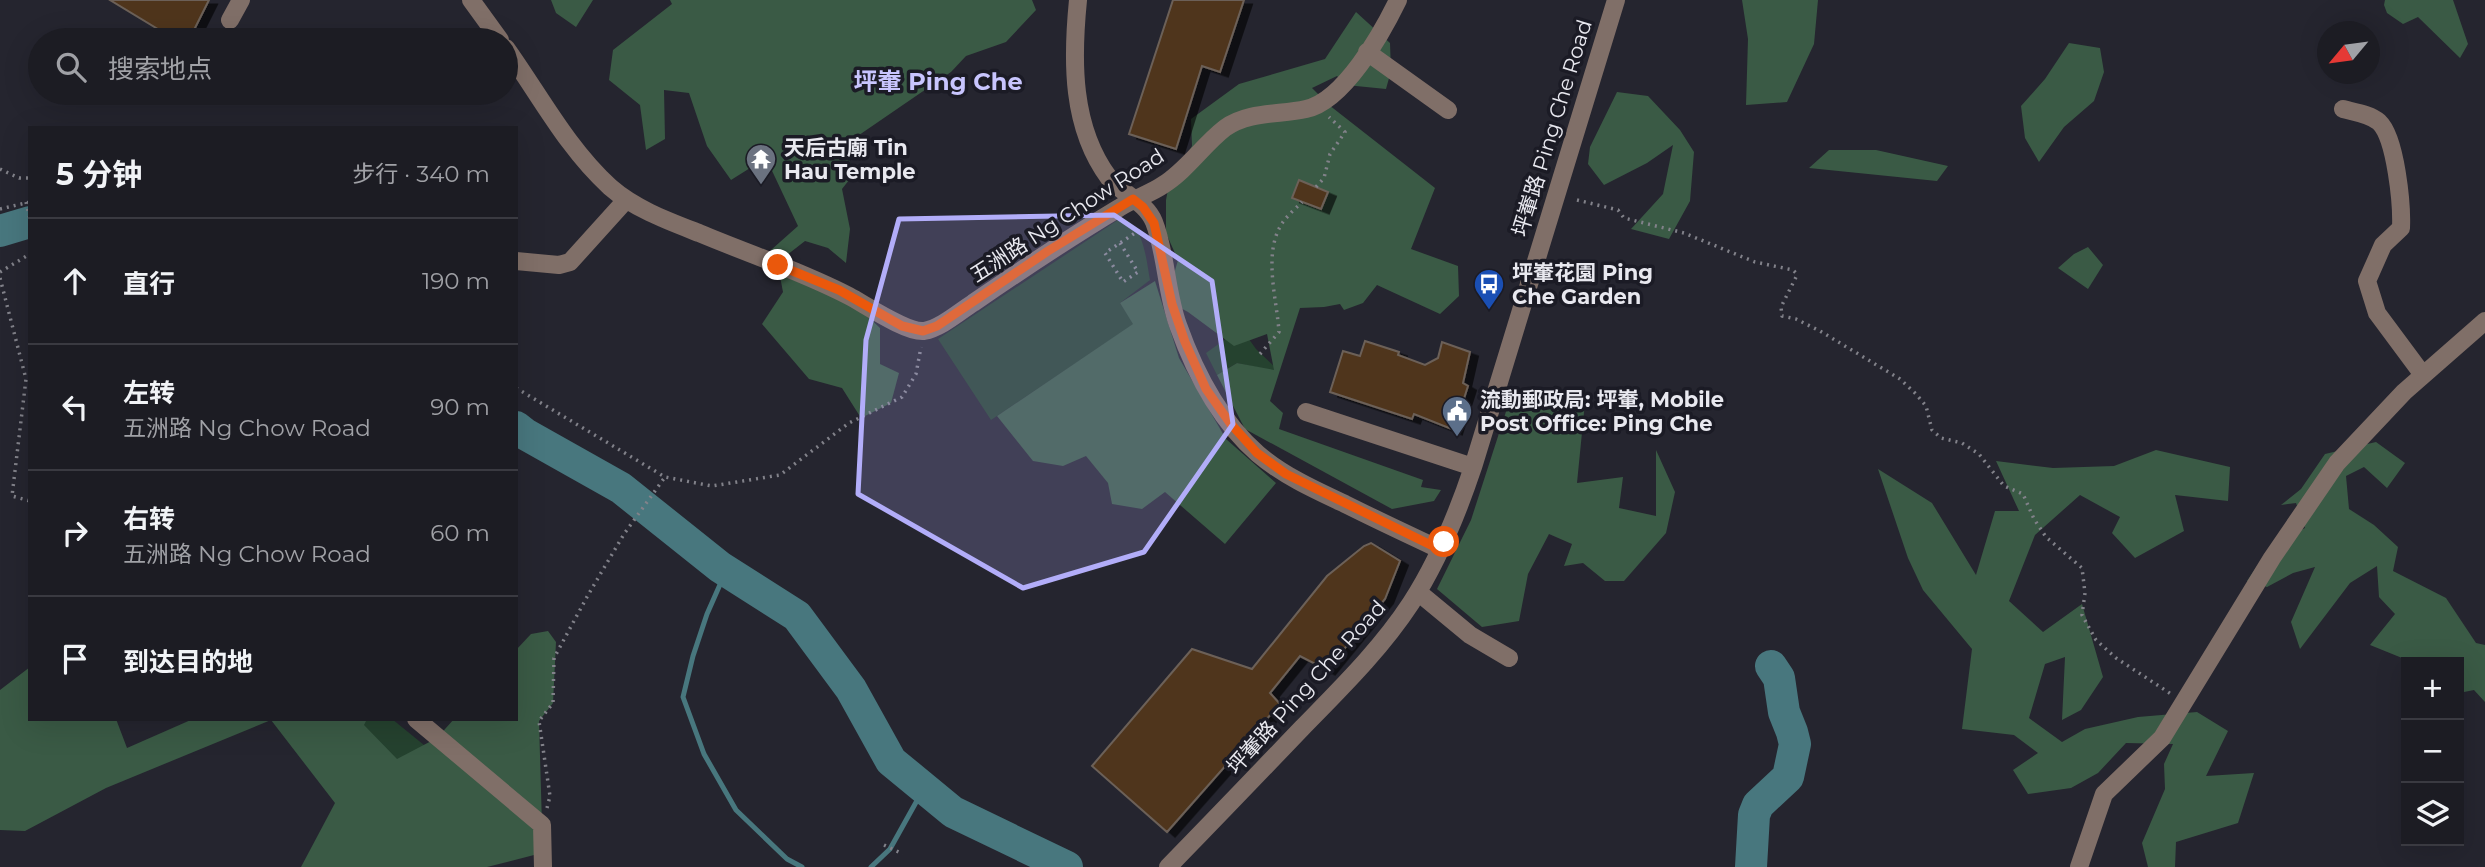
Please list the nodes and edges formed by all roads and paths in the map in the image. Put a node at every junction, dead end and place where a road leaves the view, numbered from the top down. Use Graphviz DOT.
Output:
graph roads {
  1 [pos="241,0"];
  2 [pos="471,0"];
  3 [pos="1078,0"];
  4 [pos="1398,0"];
  5 [pos="1616,0"];
  6 [pos="230,20"];
  7 [pos="491,28"];
  8 [pos="1367,52"];
  9 [pos="518,65"];
  10 [pos="2343,109"];
  11 [pos="1448,110"];
  12 [pos="1325,113"];
  13 [pos="0,169"];
  14 [pos="28,178"];
  15 [pos="1316,187"];
  16 [pos="1133,199"];
  17 [pos="626,200"];
  18 [pos="1577,200"];
  19 [pos="28,202"];
  20 [pos="1302,202"];
  21 [pos="0,209"];
  22 [pos="1135,233"];
  23 [pos="1120,243"];
  24 [pos="28,255"];
  25 [pos="518,261"];
  26 [pos="0,272"];
  27 [pos="0,278"];
  28 [pos="2485,321"];
  29 [pos="923,331"];
  30 [pos="1260,354"];
  31 [pos="2423,375"];
  32 [pos="518,389"];
  33 [pos="1307,412"];
  34 [pos="1473,467"];
  35 [pos="665,477"];
  36 [pos="28,500"];
  37 [pos="1441,550"];
  38 [pos="1418,592"];
  39 [pos="1509,658"];
  40 [pos="2183,703"];
  41 [pos="418,721"];
  42 [pos="542,825"];
  43 [pos="884,845"];
  44 [pos="903,854"];
  45 [pos="542,867"];
  46 [pos="1168,867"];
  47 [pos="2079,867"];
  1 -- 6 [label="street"];
  2 -- 7 [label="street"];
  3 -- 16 [label="street"];
  4 -- 8 [label="street, 五洲路 Ng Chow Road"];
  5 -- 34 [label="street, 坪輋路 Ping Che Road"];
  8 -- 11 [label="street"];
  8 -- 16 [label="street, 五洲路 Ng Chow Road"];
  9 -- 17 [label="street"];
  10 -- 31 [label="street"];
  12 -- 15 [label="path"];
  13 -- 14 [label="path"];
  16 -- 29 [label="street, 五洲路 Ng Chow Road"];
  16 -- 37 [label="street"];
  17 -- 25 [label="street"];
  17 -- 29 [label="street"];
  18 -- 40 [label="path"];
  19 -- 21 [label="path"];
  20 -- 30 [label="path"];
  22 -- 23 [label="path"];
  23 -- 23 [label="path"];
  24 -- 26 [label="path"];
  27 -- 36 [label="path"];
  28 -- 31 [label="street"];
  29 -- 35 [label="path"];
  31 -- 40 [label="street"];
  32 -- 35 [label="path"];
  33 -- 34 [label="street"];
  34 -- 37 [label="street, 坪輋路 Ping Che Road"];
  35 -- 42 [label="path"];
  37 -- 38 [label="street, 坪輋路 Ping Che Road"];
  38 -- 39 [label="street"];
  38 -- 46 [label="street, 坪輋路 Ping Che Road"];
  40 -- 47 [label="street"];
  41 -- 42 [label="street"];
  42 -- 45 [label="street"];
  43 -- 44 [label="path"];
}
